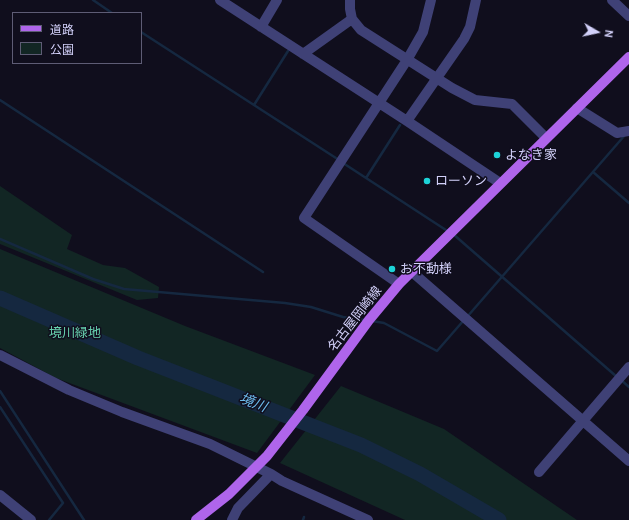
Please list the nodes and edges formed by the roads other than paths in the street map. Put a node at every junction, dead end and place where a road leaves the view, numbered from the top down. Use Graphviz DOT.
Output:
graph roads {
  1 [pos="220,0"];
  2 [pos="277,0"];
  3 [pos="350,0"];
  4 [pos="431,0"];
  5 [pos="476,0"];
  6 [pos="612,0"];
  7 [pos="629,16"];
  8 [pos="352,19"];
  9 [pos="261,27"];
  10 [pos="303,54"];
  11 [pos="629,57"];
  12 [pos="407,60"];
  13 [pos="435,77"];
  14 [pos="378,102"];
  15 [pos="577,108"];
  16 [pos="407,121"];
  17 [pos="629,131"];
  18 [pos="545,138"];
  19 [pos="500,183"];
  20 [pos="411,271"];
  21 [pos="399,284"];
  22 [pos="0,355"];
  23 [pos="629,366"];
  24 [pos="581,421"];
  25 [pos="629,461"];
  26 [pos="256,467"];
  27 [pos="539,472"];
  28 [pos="271,474"];
  29 [pos="0,495"];
  30 [pos="31,520"];
  31 [pos="196,520"];
  32 [pos="232,520"];
  33 [pos="368,520"];
  1 -- 9 [label="street"];
  2 -- 9 [label="street"];
  3 -- 8 [label="street"];
  4 -- 12 [label="street"];
  5 -- 13 [label="street"];
  6 -- 7 [label="street"];
  8 -- 10 [label="street"];
  8 -- 12 [label="street"];
  9 -- 10 [label="street"];
  10 -- 14 [label="street"];
  11 -- 15 [label="main road, 名古屋岡崎線"];
  12 -- 13 [label="street"];
  12 -- 14 [label="street"];
  13 -- 16 [label="street"];
  13 -- 18 [label="street"];
  14 -- 16 [label="street"];
  14 -- 21 [label="street"];
  15 -- 17 [label="street"];
  15 -- 18 [label="main road, 名古屋岡崎線"];
  16 -- 19 [label="street"];
  18 -- 19 [label="main road, 名古屋岡崎線"];
  19 -- 20 [label="main road, 名古屋岡崎線"];
  20 -- 21 [label="main road, 名古屋岡崎線"];
  20 -- 24 [label="street"];
  21 -- 26 [label="main road, 名古屋岡崎線"];
  22 -- 26 [label="street"];
  23 -- 24 [label="street"];
  24 -- 25 [label="street"];
  24 -- 27 [label="street"];
  26 -- 28 [label="street"];
  26 -- 31 [label="main road, 名古屋岡崎線"];
  28 -- 32 [label="street"];
  28 -- 33 [label="street"];
  29 -- 30 [label="street"];
}
